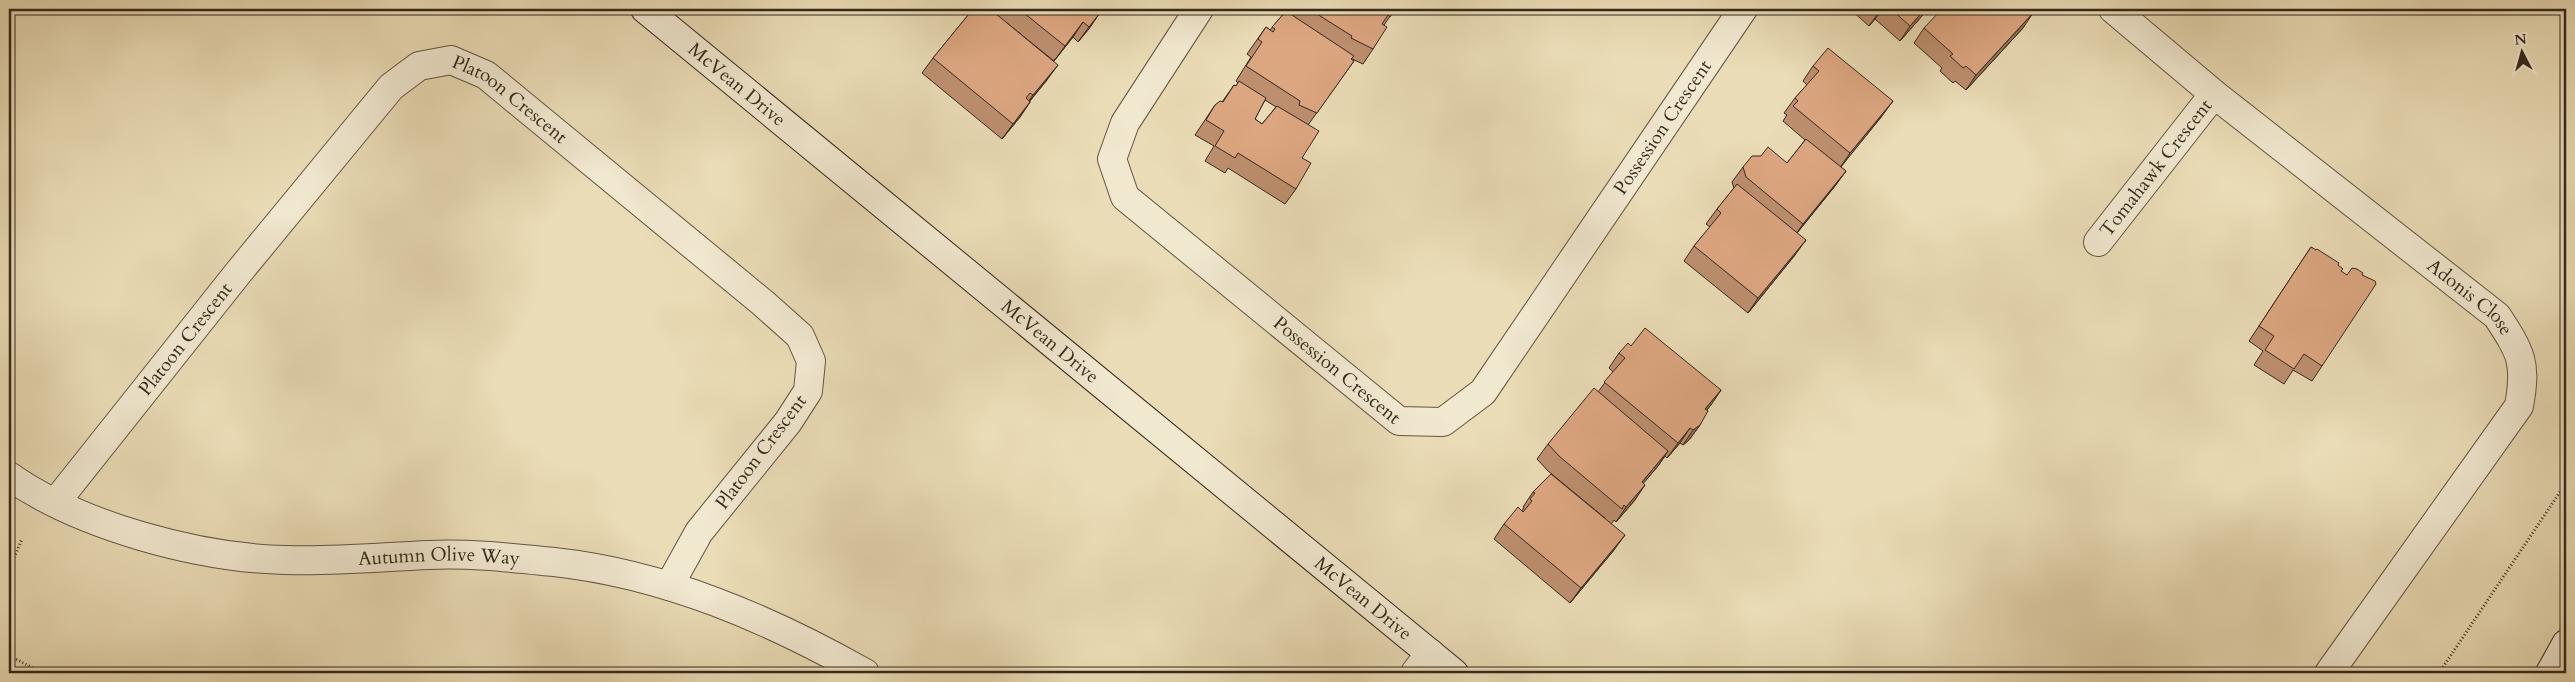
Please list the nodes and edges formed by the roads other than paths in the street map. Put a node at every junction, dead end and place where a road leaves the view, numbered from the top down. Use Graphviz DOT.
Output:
graph roads {
  1 [pos="645,9"];
  2 [pos="1200,9"];
  3 [pos="1743,9"];
  4 [pos="2113,9"];
  5 [pos="2214,94"];
  6 [pos="2098,242"];
  7 [pos="9,476"];
  8 [pos="56,502"];
  9 [pos="669,586"];
  10 [pos="2566,644"];
  11 [pos="1422,663"];
  12 [pos="865,673"];
  13 [pos="1454,673"];
  14 [pos="2329,673"];
  15 [pos="2550,673"];
  1 -- 11 [label="street, McVean Drive"];
  2 -- 3 [label="street, Possession Crescent"];
  4 -- 5 [label="street, Adonis Close"];
  5 -- 6 [label="street, Tomahawk Crescent"];
  5 -- 14 [label="street, Adonis Close"];
  7 -- 8 [label="street, Autumn Olive Way"];
  8 -- 9 [label="street, Autumn Olive Way"];
  8 -- 9 [label="street, Platoon Crescent"];
  9 -- 12 [label="street, Autumn Olive Way"];
  10 -- 15 [label="street"];
  11 -- 13 [label="street, McVean Drive"];
}
